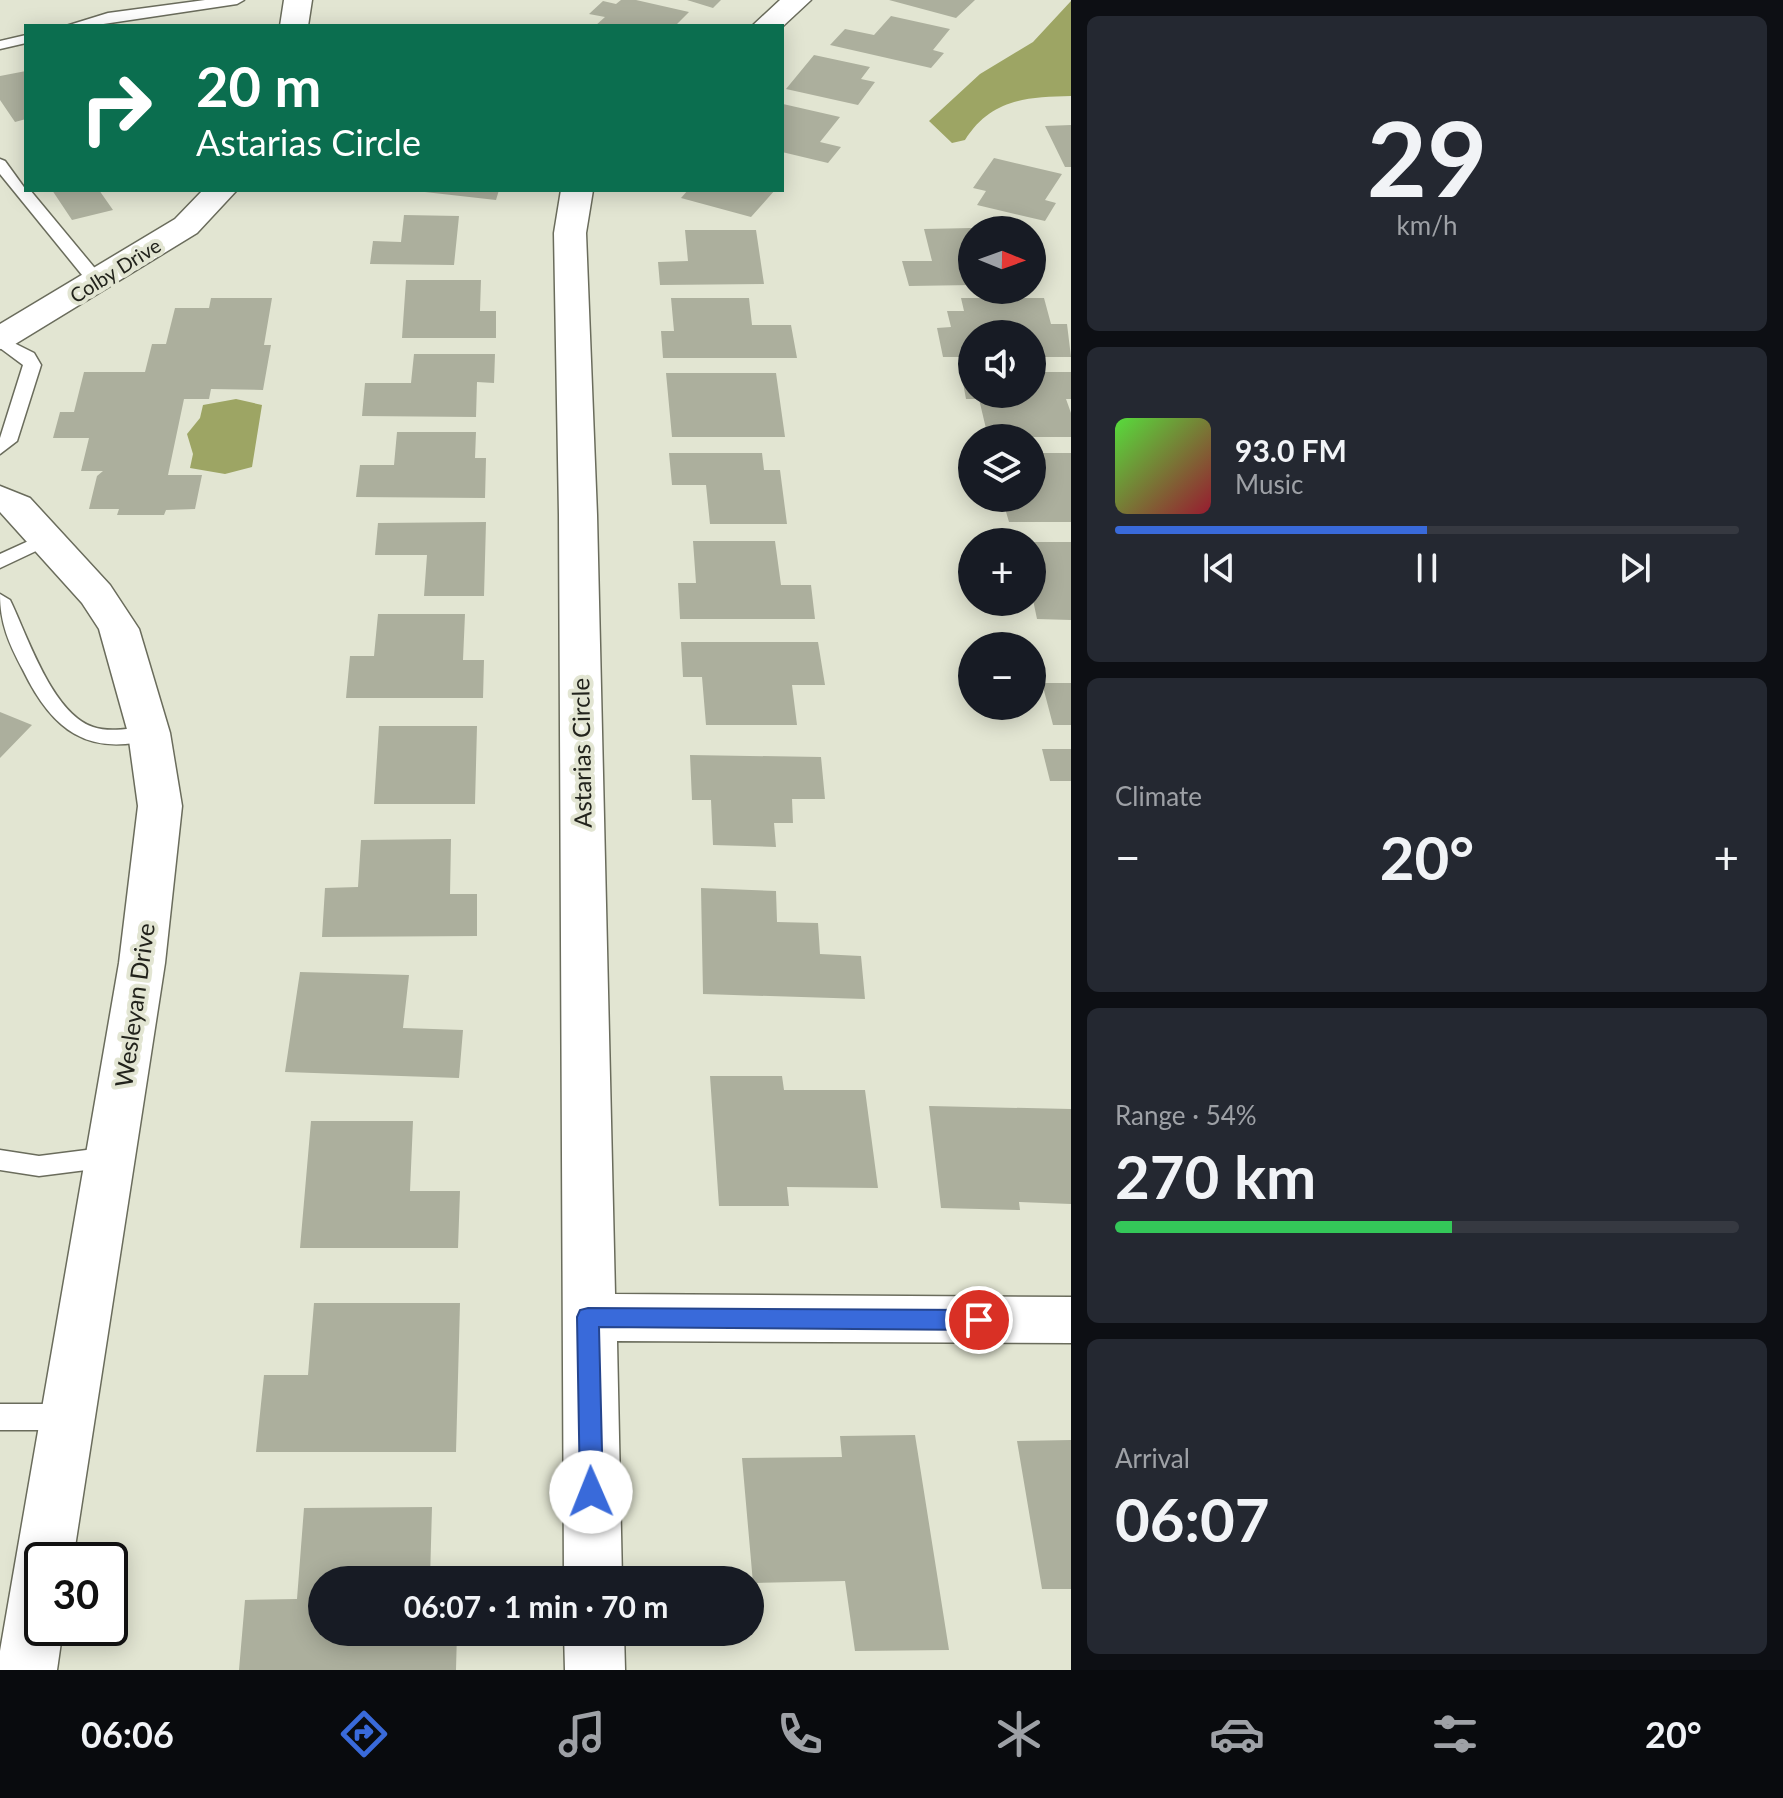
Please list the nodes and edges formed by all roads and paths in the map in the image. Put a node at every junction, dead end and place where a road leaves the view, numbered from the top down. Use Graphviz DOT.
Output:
graph roads {
  1 [pos="237,0"];
  2 [pos="298,0"];
  3 [pos="797,0"];
  4 [pos="81,24"];
  5 [pos="294,24"];
  6 [pos="768,24"];
  7 [pos="24,39"];
  8 [pos="0,45"];
  9 [pos="5,164"];
  10 [pos="24,188"];
  11 [pos="27,192"];
  12 [pos="219,192"];
  13 [pos="577,192"];
  14 [pos="97,282"];
  15 [pos="0,340"];
  16 [pos="0,449"];
  17 [pos="0,497"];
  18 [pos="46,539"];
  19 [pos="0,562"];
  20 [pos="0,600"];
  21 [pos="149,733"];
  22 [pos="110,1157"];
  23 [pos="0,1160"];
  24 [pos="588,1317"];
  25 [pos="1071,1320"];
  26 [pos="0,1417"];
  27 [pos="68,1417"];
  28 [pos="47,1542"];
  29 [pos="593,1566"];
  30 [pos="31,1646"];
  31 [pos="594,1646"];
  32 [pos="27,1670"];
  33 [pos="595,1670"];
  1 -- 4 [label="lane"];
  2 -- 5 [label="street"];
  3 -- 6 [label="street"];
  7 -- 8 [label="lane"];
  9 -- 10 [label="lane"];
  11 -- 14 [label="lane"];
  12 -- 14 [label="street, Colby Drive"];
  13 -- 24 [label="street, Astarias Circle"];
  14 -- 15 [label="street, Colby Drive"];
  15 -- 16 [label="lane"];
  17 -- 18 [label="street, Wesleyan Drive"];
  18 -- 19 [label="lane"];
  18 -- 21 [label="street, Wesleyan Drive"];
  20 -- 21 [label="lane"];
  21 -- 22 [label="street, Wesleyan Drive"];
  22 -- 23 [label="lane"];
  22 -- 27 [label="street, Wesleyan Drive"];
  24 -- 25 [label="street"];
  24 -- 29 [label="street, Astarias Circle"];
  26 -- 27 [label="lane"];
  27 -- 28 [label="street, Wesleyan Drive"];
  30 -- 32 [label="street"];
  31 -- 33 [label="street"];
}
